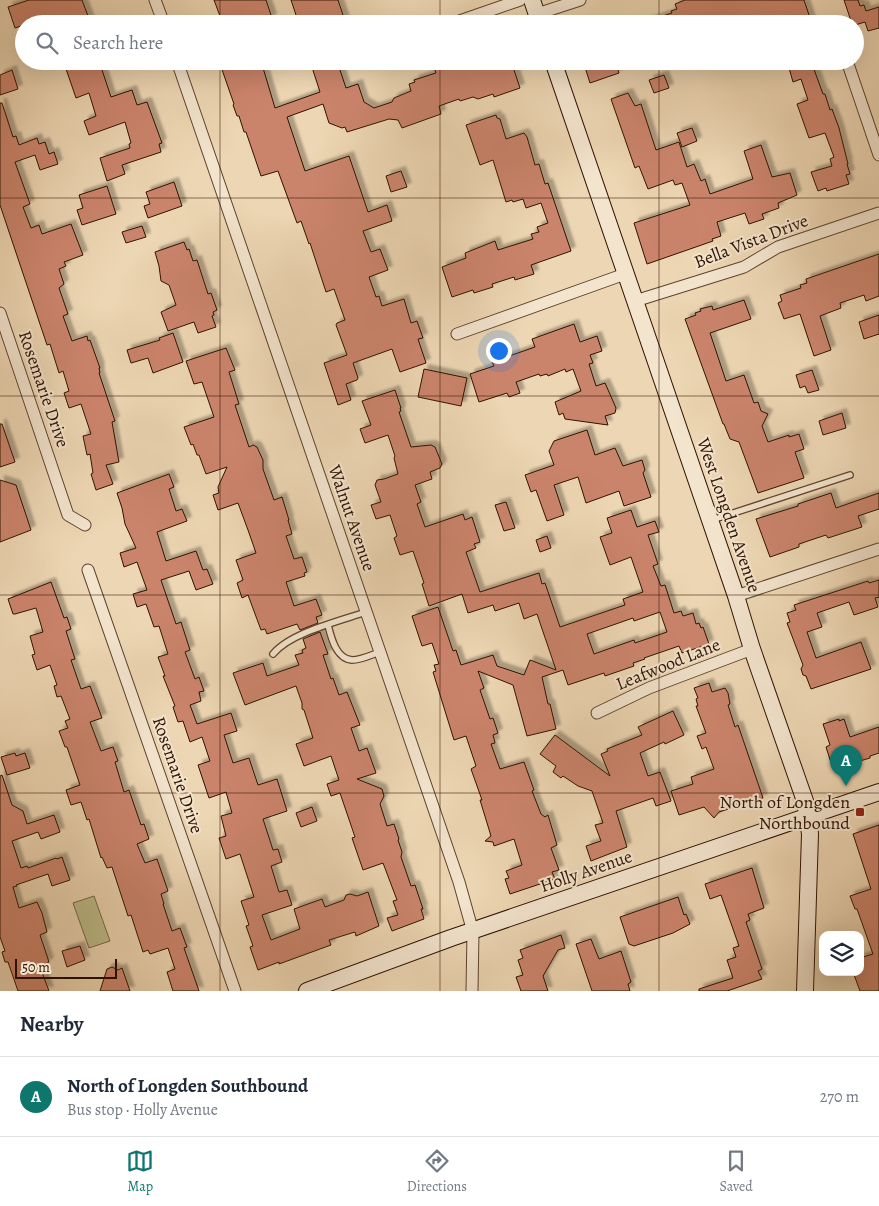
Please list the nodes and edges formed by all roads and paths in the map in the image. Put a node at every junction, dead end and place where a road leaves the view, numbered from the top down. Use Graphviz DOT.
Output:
graph roads {
  1 [pos="155,0"];
  2 [pos="520,0"];
  3 [pos="580,0"];
  4 [pos="536,13"];
  5 [pos="161,15"];
  6 [pos="476,15"];
  7 [pos="180,70"];
  8 [pos="556,70"];
  9 [pos="850,70"];
  10 [pos="879,155"];
  11 [pos="879,213"];
  12 [pos="625,274"];
  13 [pos="635,300"];
  14 [pos="0,313"];
  15 [pos="457,334"];
  16 [pos="850,474"];
  17 [pos="710,520"];
  18 [pos="85,525"];
  19 [pos="879,549"];
  20 [pos="88,570"];
  21 [pos="736,596"];
  22 [pos="366,612"];
  23 [pos="328,624"];
  24 [pos="752,649"];
  25 [pos="380,652"];
  26 [pos="273,654"];
  27 [pos="597,713"];
  28 [pos="879,792"];
  29 [pos="807,816"];
  30 [pos="472,932"];
  31 [pos="235,991"];
  32 [pos="307,991"];
  33 [pos="472,991"];
  34 [pos="805,991"];
  1 -- 5 [label="street"];
  2 -- 6 [label="street"];
  3 -- 4 [label="street"];
  7 -- 22 [label="street, Walnut Avenue"];
  8 -- 12 [label="street, West Longden Avenue"];
  9 -- 10 [label="street"];
  11 -- 13 [label="street, Bella Vista Drive"];
  12 -- 13 [label="street, West Longden Avenue"];
  12 -- 15 [label="street"];
  13 -- 17 [label="street, West Longden Avenue"];
  14 -- 18 [label="street, Rosemarie Drive"];
  16 -- 17 [label="lane"];
  17 -- 21 [label="street, West Longden Avenue"];
  19 -- 21 [label="street"];
  20 -- 31 [label="street, Rosemarie Drive"];
  21 -- 24 [label="street, West Longden Avenue"];
  22 -- 23 [label="lane"];
  22 -- 25 [label="street, Walnut Avenue"];
  23 -- 25 [label="lane"];
  23 -- 26 [label="lane"];
  24 -- 27 [label="street, Leafwood Lane"];
  24 -- 29 [label="street, West Longden Avenue"];
  25 -- 30 [label="street, Walnut Avenue"];
  28 -- 29 [label="street, Holly Avenue"];
  29 -- 30 [label="street, Holly Avenue"];
  29 -- 34 [label="street, West Longden Avenue"];
  30 -- 32 [label="street, Holly Avenue"];
  30 -- 33 [label="street, Walnut Avenue"];
}
